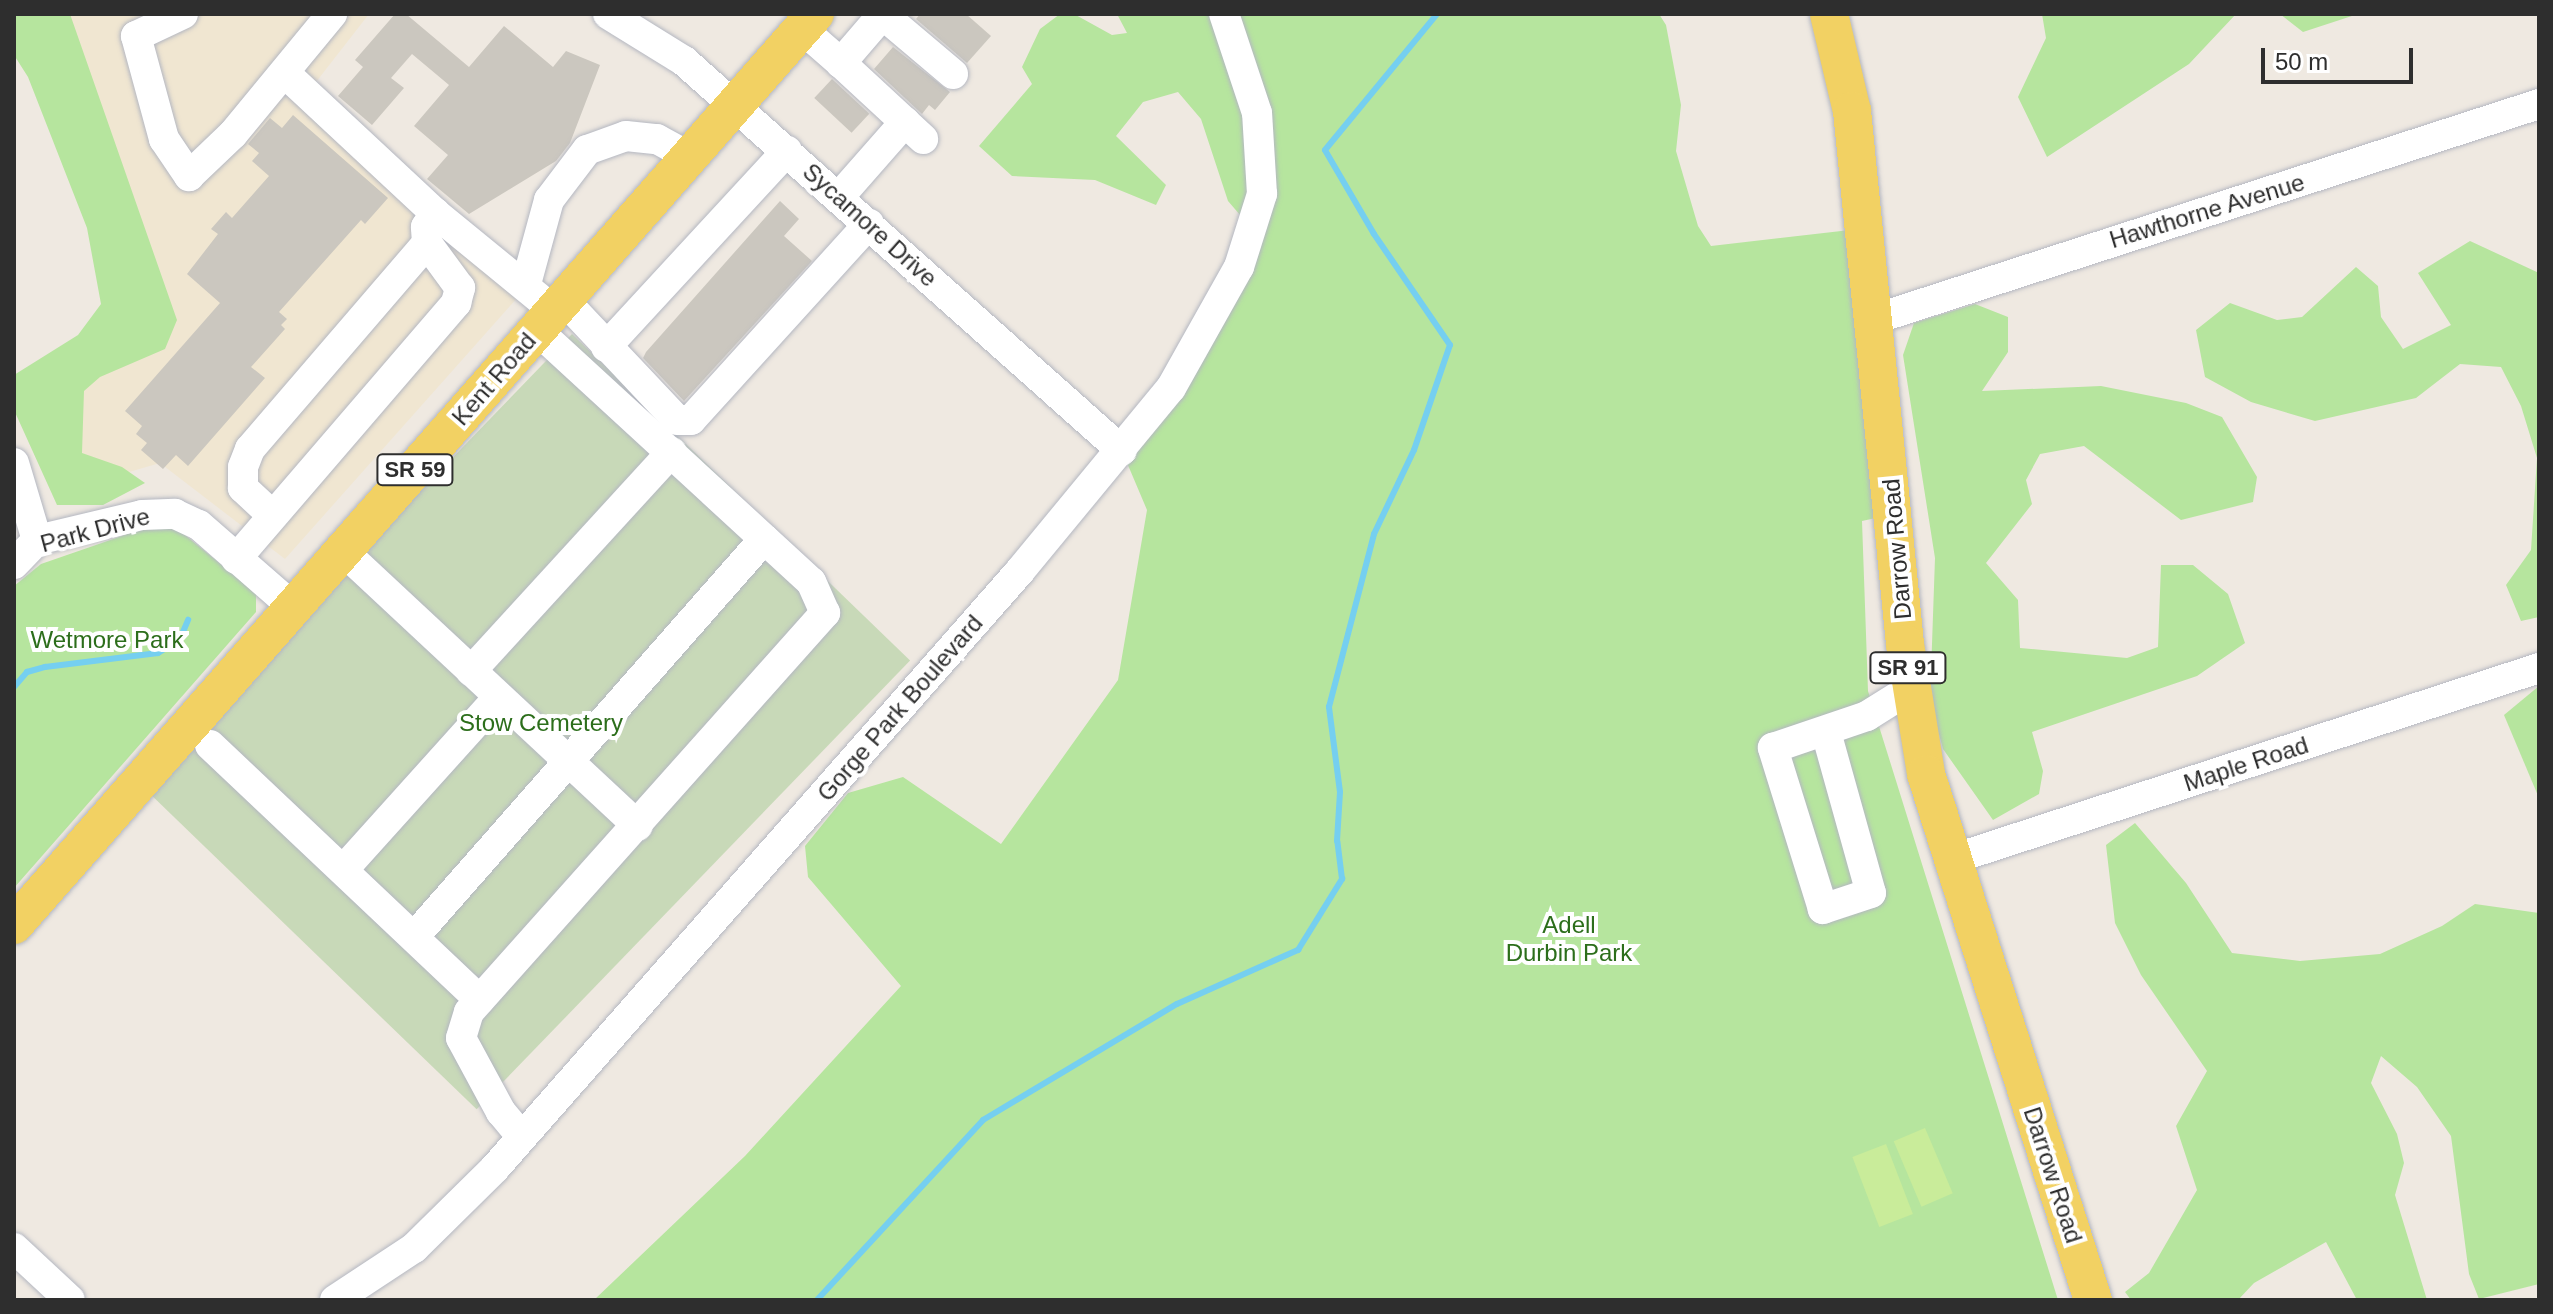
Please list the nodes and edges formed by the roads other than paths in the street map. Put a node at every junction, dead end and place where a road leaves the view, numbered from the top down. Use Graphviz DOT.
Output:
graph roads {
  1 [pos="183,14"];
  2 [pos="332,14"];
  3 [pos="608,14"];
  4 [pos="883,14"];
  5 [pos="1224,14"];
  6 [pos="1829,14"];
  7 [pos="809,19"];
  8 [pos="841,63"];
  9 [pos="285,73"];
  10 [pos="953,74"];
  11 [pos="2539,104"];
  12 [pos="732,106"];
  13 [pos="787,151"];
  14 [pos="688,156"];
  15 [pos="839,197"];
  16 [pos="435,213"];
  17 [pos="869,224"];
  18 [pos="427,243"];
  19 [pos="526,284"];
  20 [pos="551,313"];
  21 [pos="1875,319"];
  22 [pos="606,347"];
  23 [pos="1122,451"];
  24 [pos="672,452"];
  25 [pos="14,463"];
  26 [pos="272,515"];
  27 [pos="764,539"];
  28 [pos="37,540"];
  29 [pos="343,551"];
  30 [pos="236,559"];
  31 [pos="14,564"];
  32 [pos="294,608"];
  33 [pos="2539,668"];
  34 [pos="471,671"];
  35 [pos="1910,689"];
  36 [pos="499,697"];
  37 [pos="1826,732"];
  38 [pos="210,745"];
  39 [pos="568,761"];
  40 [pos="638,826"];
  41 [pos="1953,859"];
  42 [pos="343,870"];
  43 [pos="14,925"];
  44 [pos="414,937"];
  45 [pos="480,1000"];
  46 [pos="522,1137"];
  47 [pos="14,1248"];
  48 [pos="70,1300"];
  49 [pos="335,1300"];
  50 [pos="2093,1300"];
  1 -- 9 [label="street"];
  2 -- 9 [label="street"];
  3 -- 12 [label="street, Sycamore Drive"];
  4 -- 8 [label="street"];
  4 -- 10 [label="street"];
  5 -- 23 [label="street, Gorge Park Boulevard"];
  6 -- 21 [label="main road, Darrow Road / SR 91"];
  7 -- 8 [label="street"];
  7 -- 12 [label="main road, Kent Road / SR 59"];
  8 -- 15 [label="street"];
  9 -- 16 [label="street"];
  11 -- 21 [label="street, Hawthorne Avenue"];
  12 -- 13 [label="street, Sycamore Drive"];
  12 -- 14 [label="main road, Kent Road / SR 59"];
  13 -- 15 [label="street, Sycamore Drive"];
  13 -- 22 [label="street"];
  14 -- 19 [label="street"];
  14 -- 20 [label="main road, Kent Road / SR 59"];
  15 -- 17 [label="street, Sycamore Drive"];
  16 -- 18 [label="street"];
  16 -- 19 [label="street"];
  17 -- 22 [label="street"];
  17 -- 23 [label="street, Sycamore Drive"];
  18 -- 26 [label="street"];
  18 -- 26 [label="street"];
  19 -- 20 [label="street"];
  20 -- 22 [label="street"];
  20 -- 24 [label="street"];
  20 -- 29 [label="main road, Kent Road / SR 59"];
  21 -- 35 [label="main road, Darrow Road / SR 91"];
  23 -- 46 [label="street, Gorge Park Boulevard"];
  24 -- 27 [label="street"];
  24 -- 34 [label="street"];
  25 -- 28 [label="street"];
  26 -- 30 [label="street"];
  27 -- 39 [label="street"];
  27 -- 40 [label="street"];
  28 -- 30 [label="street, Park Drive"];
  28 -- 31 [label="street, Park Drive"];
  29 -- 32 [label="main road, Kent Road / SR 59"];
  29 -- 34 [label="street"];
  30 -- 32 [label="street, Park Drive"];
  32 -- 43 [label="main road, Kent Road / SR 59"];
  33 -- 41 [label="street, Maple Road"];
  34 -- 36 [label="street"];
  35 -- 37 [label="street"];
  35 -- 41 [label="main road, Darrow Road / SR 91"];
  36 -- 39 [label="street"];
  36 -- 42 [label="street"];
  37 -- 37 [label="street"];
  38 -- 42 [label="street"];
  39 -- 40 [label="street"];
  39 -- 44 [label="street"];
  40 -- 45 [label="street"];
  41 -- 50 [label="main road, Darrow Road / SR 91"];
  42 -- 44 [label="street"];
  44 -- 45 [label="street"];
  45 -- 46 [label="street"];
  46 -- 49 [label="street, Gorge Park Boulevard"];
  47 -- 48 [label="street"];
}
